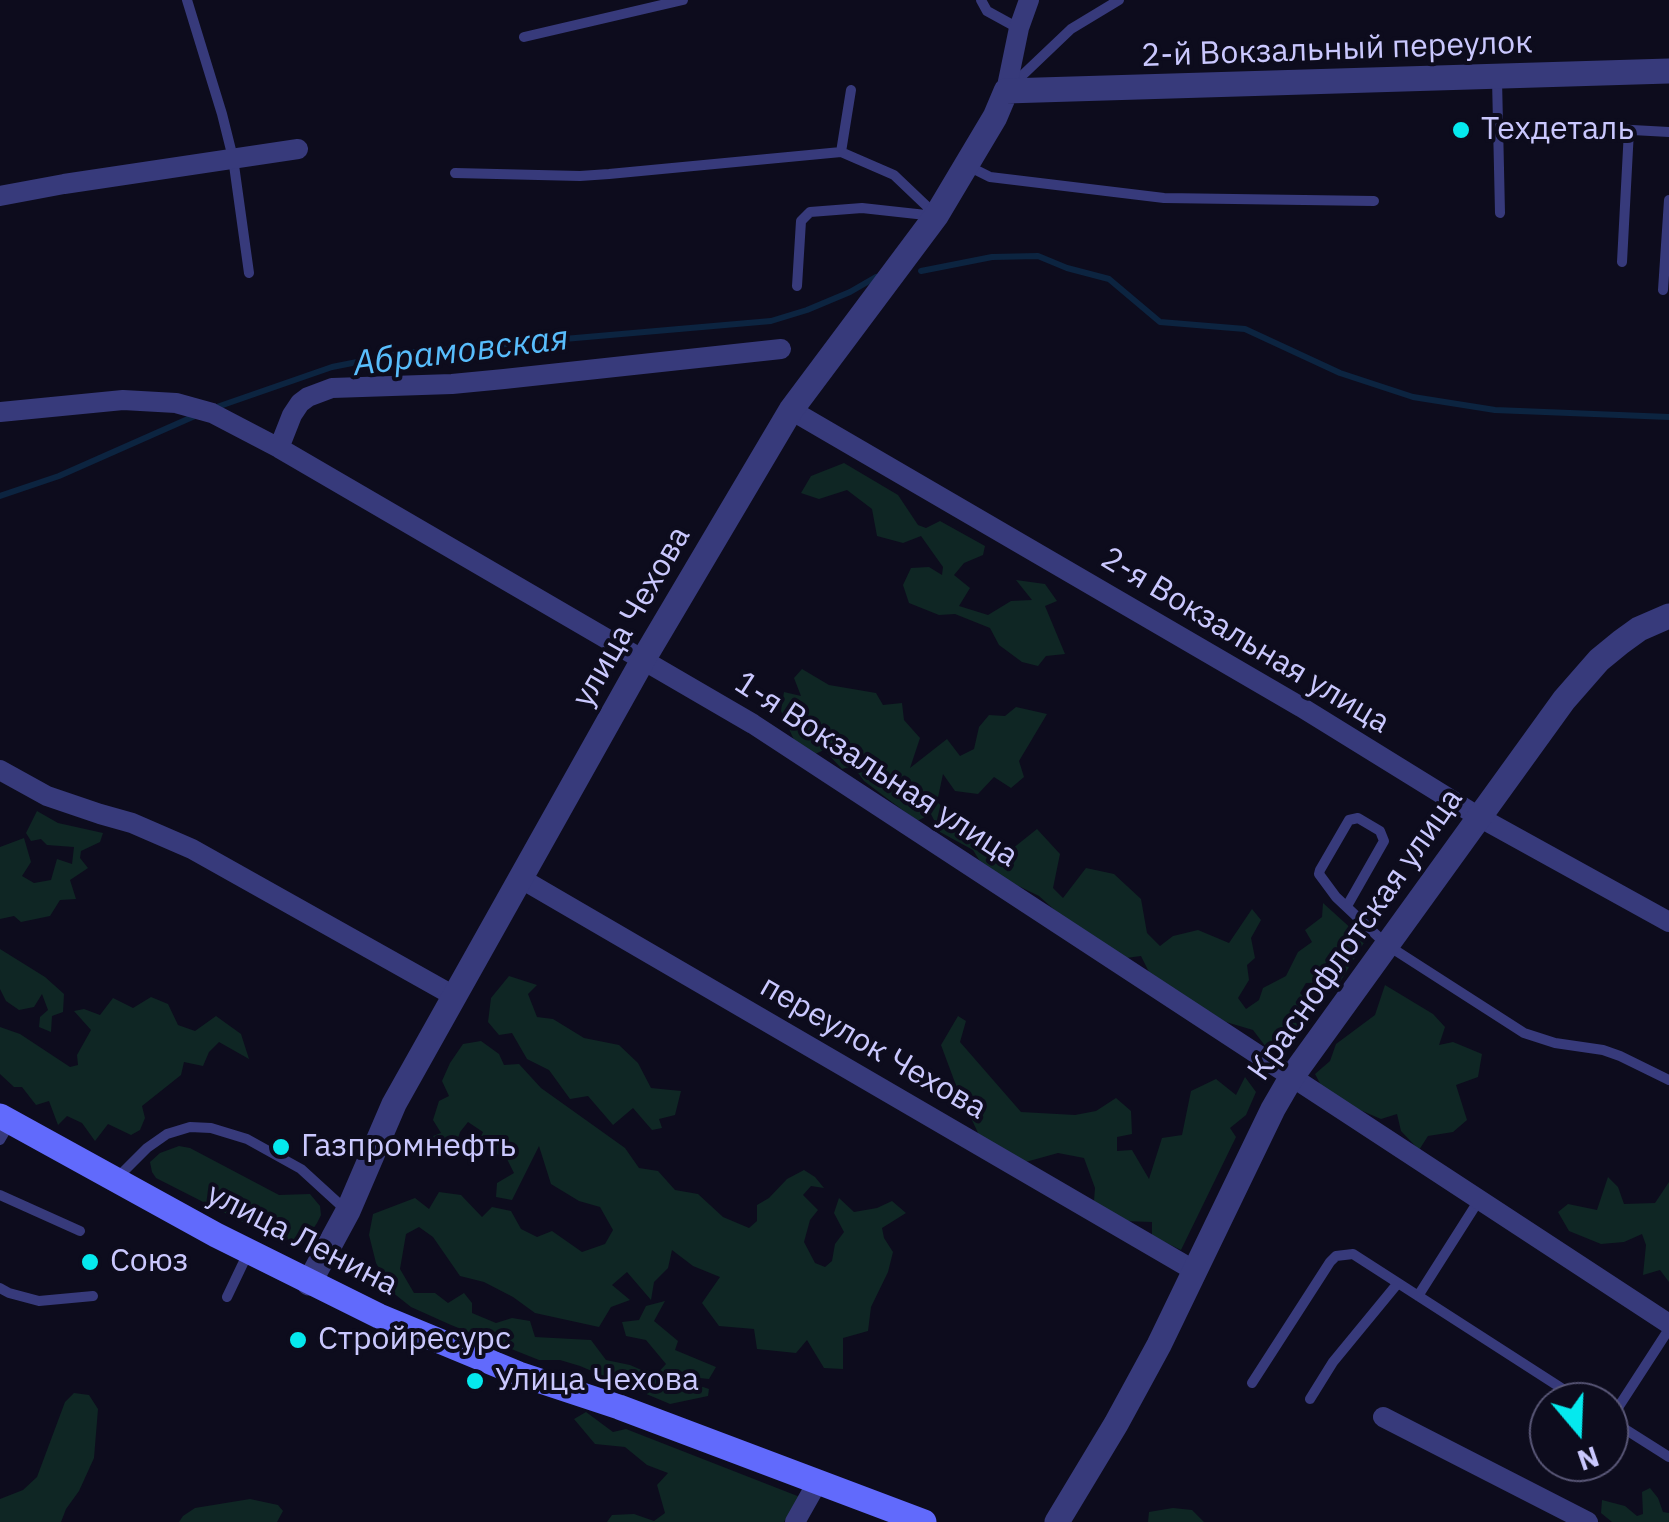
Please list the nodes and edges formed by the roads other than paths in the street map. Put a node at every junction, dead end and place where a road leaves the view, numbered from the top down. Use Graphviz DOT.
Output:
graph roads {
  1 [pos="187,0"];
  2 [pos="684,0"];
  3 [pos="980,0"];
  4 [pos="1028,0"];
  5 [pos="1119,0"];
  6 [pos="1019,28"];
  7 [pos="524,37"];
  8 [pos="1669,72"];
  9 [pos="1496,78"];
  10 [pos="851,90"];
  11 [pos="1006,91"];
  12 [pos="1614,129"];
  13 [pos="1629,130"];
  14 [pos="1669,132"];
  15 [pos="298,149"];
  16 [pos="841,152"];
  17 [pos="233,158"];
  18 [pos="966,165"];
  19 [pos="455,173"];
  20 [pos="0,196"];
  21 [pos="1669,200"];
  22 [pos="1374,202"];
  23 [pos="1500,213"];
  24 [pos="936,216"];
  25 [pos="1622,262"];
  26 [pos="249,273"];
  27 [pos="797,286"];
  28 [pos="1663,290"];
  29 [pos="781,348"];
  30 [pos="792,410"];
  31 [pos="0,412"];
  32 [pos="279,448"];
  33 [pos="1669,616"];
  34 [pos="643,660"];
  35 [pos="0,770"];
  36 [pos="1480,817"];
  37 [pos="520,878"];
  38 [pos="1346,906"];
  39 [pos="1669,922"];
  40 [pos="1387,945"];
  41 [pos="454,996"];
  42 [pos="1291,1078"];
  43 [pos="1669,1080"];
  44 [pos="4,1126"];
  45 [pos="114,1180"];
  46 [pos="0,1195"];
  47 [pos="1479,1200"];
  48 [pos="348,1212"];
  49 [pos="80,1231"];
  50 [pos="248,1252"];
  51 [pos="1195,1271"];
  52 [pos="309,1283"];
  53 [pos="1398,1283"];
  54 [pos="0,1288"];
  55 [pos="92,1296"];
  56 [pos="1418,1296"];
  57 [pos="227,1297"];
  58 [pos="1669,1326"];
  59 [pos="1552,1382"];
  60 [pos="1252,1383"];
  61 [pos="1629,1389"];
  62 [pos="1310,1399"];
  63 [pos="1383,1417"];
  64 [pos="1629,1431"];
  65 [pos="1669,1457"];
  66 [pos="817,1482"];
  67 [pos="796,1522"];
  68 [pos="924,1522"];
  69 [pos="1058,1522"];
  70 [pos="1588,1522"];
  1 -- 17 [label="lane"];
  2 -- 7 [label="lane"];
  3 -- 6 [label="lane"];
  4 -- 6 [label="street, улица Чехова"];
  5 -- 11 [label="lane"];
  6 -- 11 [label="street, улица Чехова"];
  8 -- 9 [label="street, 2-й Вокзальный переулок"];
  9 -- 11 [label="street, 2-й Вокзальный переулок"];
  9 -- 23 [label="lane"];
  10 -- 16 [label="lane"];
  11 -- 18 [label="street, улица Чехова"];
  12 -- 13 [label="lane"];
  13 -- 14 [label="lane"];
  13 -- 25 [label="lane"];
  15 -- 17 [label="street"];
  16 -- 19 [label="lane"];
  16 -- 24 [label="lane"];
  17 -- 20 [label="street"];
  17 -- 26 [label="lane"];
  18 -- 22 [label="lane"];
  18 -- 24 [label="street, улица Чехова"];
  21 -- 28 [label="lane"];
  24 -- 27 [label="lane"];
  24 -- 30 [label="street, улица Чехова"];
  29 -- 32 [label="street"];
  30 -- 34 [label="street, улица Чехова"];
  30 -- 36 [label="street, 2-я Вокзальная улица"];
  31 -- 32 [label="street, 1-я Вокзальная улица"];
  32 -- 34 [label="street, 1-я Вокзальная улица"];
  33 -- 36 [label="street, Краснофлотская улица"];
  34 -- 37 [label="street, улица Чехова"];
  34 -- 42 [label="street, 1-я Вокзальная улица"];
  35 -- 41 [label="street"];
  36 -- 39 [label="street, 2-я Вокзальная улица"];
  36 -- 40 [label="street, Краснофлотская улица"];
  37 -- 41 [label="street, улица Чехова"];
  37 -- 51 [label="street, переулок Чехова"];
  38 -- 38 [label="lane"];
  38 -- 40 [label="lane"];
  40 -- 42 [label="street, Краснофлотская улица"];
  40 -- 43 [label="lane"];
  41 -- 48 [label="street, улица Чехова"];
  42 -- 47 [label="street, 1-я Вокзальная улица"];
  42 -- 51 [label="street, Краснофлотская улица"];
  44 -- 45 [label="main road, улица Ленина"];
  45 -- 48 [label="lane"];
  45 -- 50 [label="main road, улица Ленина"];
  46 -- 49 [label="lane"];
  47 -- 56 [label="lane"];
  47 -- 58 [label="street, 1-я Вокзальная улица"];
  48 -- 52 [label="street, улица Чехова"];
  50 -- 52 [label="main road, улица Ленина"];
  50 -- 57 [label="lane"];
  51 -- 69 [label="street, Краснофлотская улица"];
  52 -- 66 [label="main road, улица Ленина"];
  53 -- 56 [label="lane"];
  53 -- 60 [label="lane"];
  53 -- 62 [label="lane"];
  54 -- 55 [label="lane"];
  56 -- 59 [label="lane"];
  58 -- 61 [label="lane"];
  63 -- 70 [label="street"];
  64 -- 65 [label="lane"];
  66 -- 67 [label="street"];
  66 -- 68 [label="main road, улица Ленина"];
}
